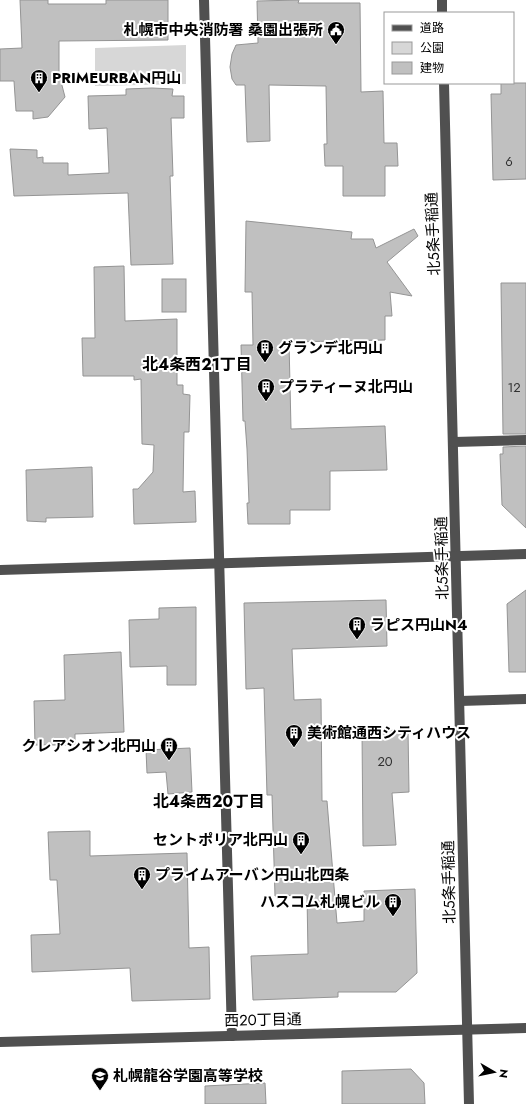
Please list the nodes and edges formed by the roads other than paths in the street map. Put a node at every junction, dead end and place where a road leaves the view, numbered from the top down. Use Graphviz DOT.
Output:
graph roads {
  1 [pos="204,0"];
  2 [pos="442,0"];
  3 [pos="442,12"];
  4 [pos="444,84"];
  5 [pos="526,440"];
  6 [pos="454,442"];
  7 [pos="526,554"];
  8 [pos="457,556"];
  9 [pos="221,563"];
  10 [pos="0,570"];
  11 [pos="526,699"];
  12 [pos="460,701"];
  13 [pos="526,1028"];
  14 [pos="467,1030"];
  15 [pos="232,1036"];
  16 [pos="0,1042"];
  17 [pos="469,1104"];
  1 -- 9 [label="street"];
  2 -- 3 [label="street"];
  4 -- 6 [label="street, 北5条手稲通"];
  5 -- 6 [label="street"];
  6 -- 8 [label="street, 北5条手稲通"];
  7 -- 8 [label="street"];
  8 -- 9 [label="street"];
  8 -- 12 [label="street, 北5条手稲通"];
  9 -- 10 [label="street"];
  9 -- 15 [label="street"];
  11 -- 12 [label="street"];
  12 -- 14 [label="street, 北5条手稲通"];
  13 -- 14 [label="street, 西20丁目通"];
  14 -- 15 [label="street, 西20丁目通"];
  14 -- 17 [label="street, 北5条手稲通"];
  15 -- 16 [label="street, 西20丁目通"];
}
